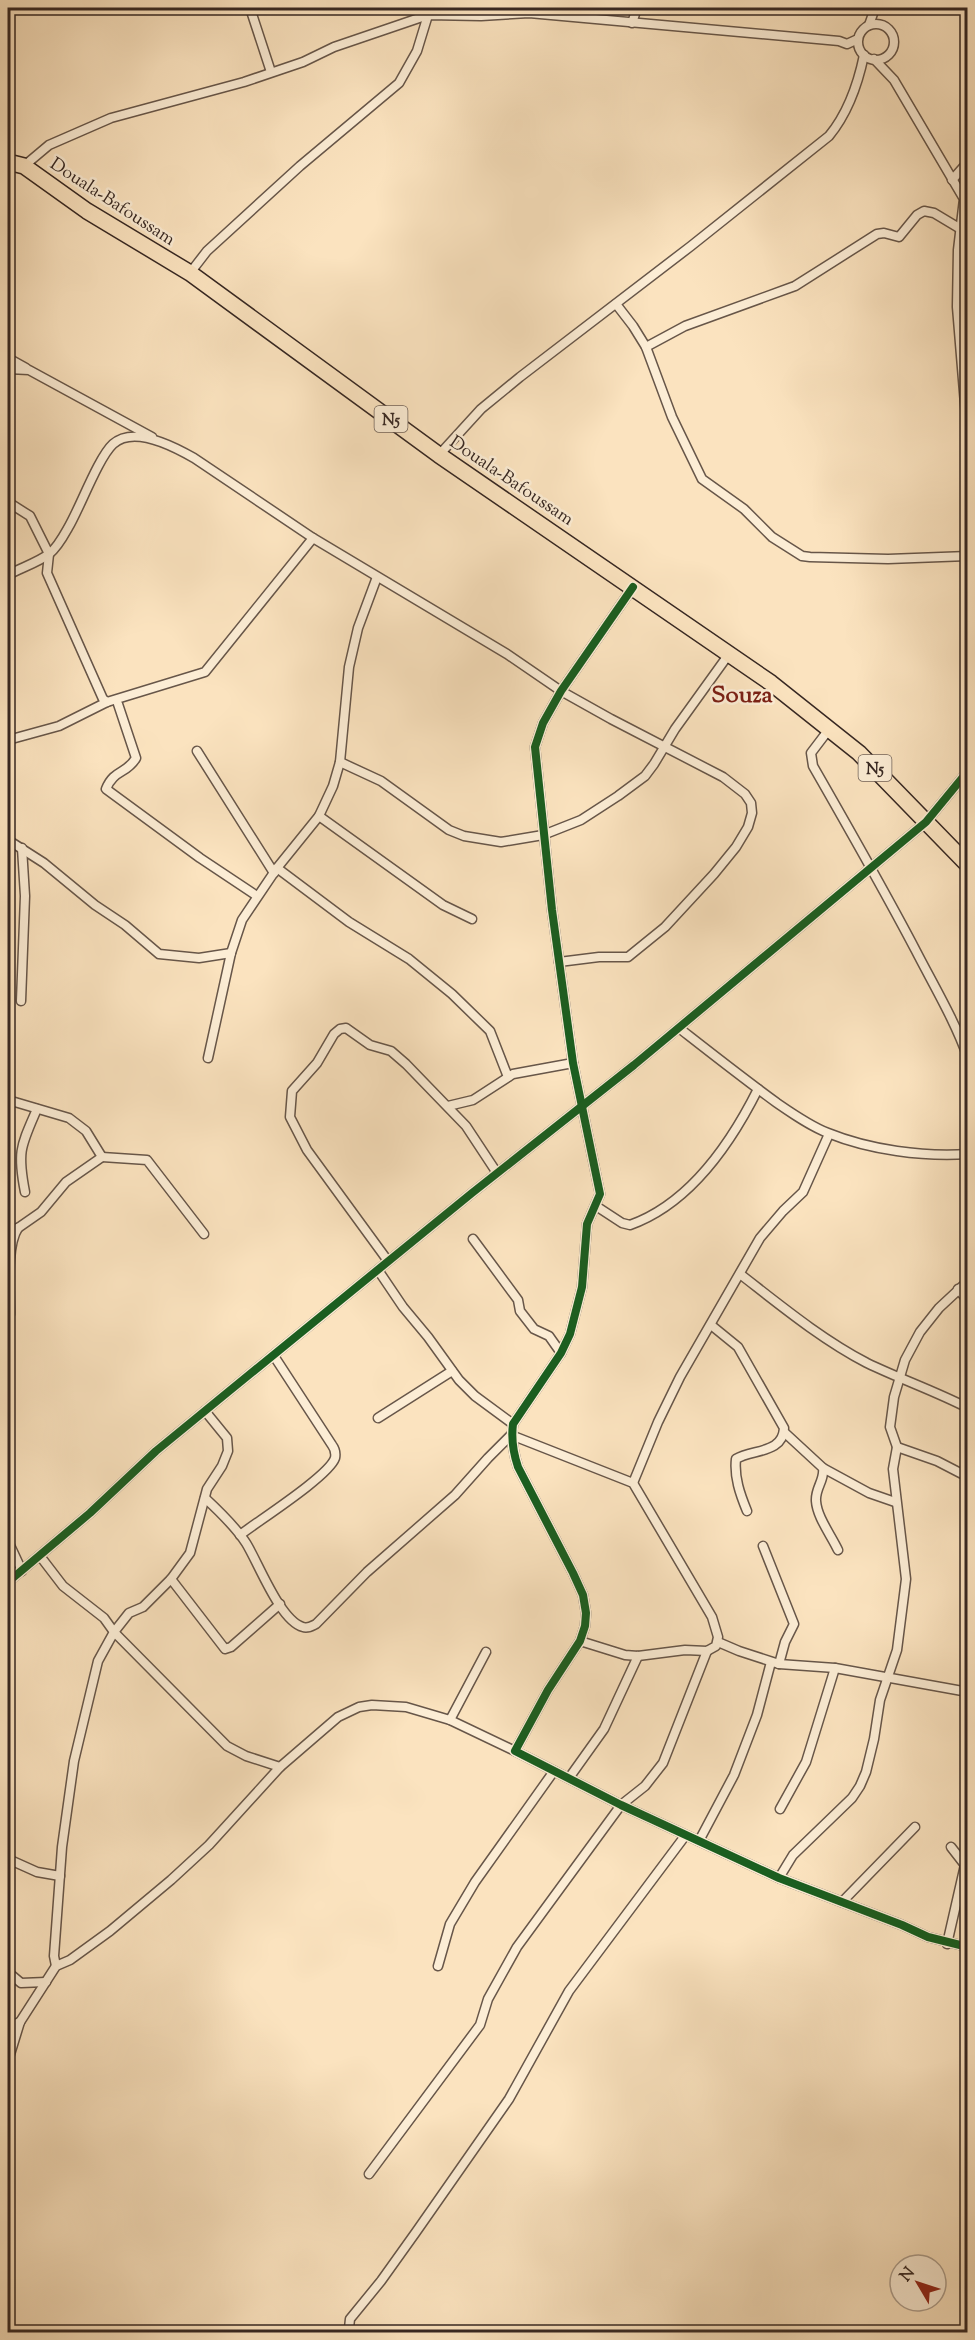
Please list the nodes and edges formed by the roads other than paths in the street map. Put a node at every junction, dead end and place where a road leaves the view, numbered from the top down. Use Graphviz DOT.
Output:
graph roads {
  1 [pos="250,8"];
  2 [pos="637,8"];
  3 [pos="875,8"];
  4 [pos="482,12"];
  5 [pos="428,15"];
  6 [pos="632,23"];
  7 [pos="869,25"];
  8 [pos="858,39"];
  9 [pos="864,55"];
  10 [pos="874,59"];
  11 [pos="271,72"];
  12 [pos="8,162"];
  13 [pos="968,162"];
  14 [pos="24,166"];
  15 [pos="952,180"];
  16 [pos="965,202"];
  17 [pos="959,228"];
  18 [pos="190,273"];
  19 [pos="616,304"];
  20 [pos="646,347"];
  21 [pos="8,358"];
  22 [pos="8,369"];
  23 [pos="29,370"];
  24 [pos="154,438"];
  25 [pos="968,441"];
  26 [pos="439,455"];
  27 [pos="8,505"];
  28 [pos="313,538"];
  29 [pos="49,554"];
  30 [pos="968,556"];
  31 [pos="8,574"];
  32 [pos="377,577"];
  33 [pos="633,587"];
  34 [pos="729,654"];
  35 [pos="561,691"];
  36 [pos="107,702"];
  37 [pos="118,704"];
  38 [pos="830,728"];
  39 [pos="8,740"];
  40 [pos="664,746"];
  41 [pos="197,751"];
  42 [pos="340,762"];
  43 [pos="968,771"];
  44 [pos="319,816"];
  45 [pos="926,822"];
  46 [pos="543,835"];
  47 [pos="8,840"];
  48 [pos="22,848"];
  49 [pos="968,865"];
  50 [pos="871,868"];
  51 [pos="276,871"];
  52 [pos="257,896"];
  53 [pos="472,919"];
  54 [pos="231,954"];
  55 [pos="560,962"];
  56 [pos="21,1001"];
  57 [pos="679,1028"];
  58 [pos="208,1058"];
  59 [pos="968,1058"];
  60 [pos="573,1063"];
  61 [pos="508,1077"];
  62 [pos="758,1089"];
  63 [pos="8,1100"];
  64 [pos="583,1105"];
  65 [pos="448,1106"];
  66 [pos="37,1109"];
  67 [pos="829,1134"];
  68 [pos="966,1154"];
  69 [pos="102,1157"];
  70 [pos="497,1173"];
  71 [pos="968,1179"];
  72 [pos="25,1192"];
  73 [pos="596,1206"];
  74 [pos="18,1228"];
  75 [pos="8,1232"];
  76 [pos="204,1234"];
  77 [pos="473,1239"];
  78 [pos="388,1261"];
  79 [pos="378,1270"];
  80 [pos="740,1274"];
  81 [pos="968,1281"];
  82 [pos="958,1289"];
  83 [pos="968,1302"];
  84 [pos="8,1318"];
  85 [pos="711,1325"];
  86 [pos="8,1330"];
  87 [pos="561,1353"];
  88 [pos="274,1356"];
  89 [pos="452,1371"];
  90 [pos="898,1377"];
  91 [pos="968,1408"];
  92 [pos="205,1411"];
  93 [pos="8,1415"];
  94 [pos="378,1418"];
  95 [pos="513,1424"];
  96 [pos="784,1432"];
  97 [pos="511,1435"];
  98 [pos="897,1447"];
  99 [pos="823,1468"];
  100 [pos="968,1477"];
  101 [pos="633,1483"];
  102 [pos="205,1498"];
  103 [pos="895,1502"];
  104 [pos="747,1511"];
  105 [pos="240,1535"];
  106 [pos="8,1541"];
  107 [pos="764,1546"];
  108 [pos="838,1550"];
  109 [pos="40,1556"];
  110 [pos="22,1571"];
  111 [pos="171,1580"];
  112 [pos="8,1582"];
  113 [pos="280,1604"];
  114 [pos="114,1632"];
  115 [pos="580,1641"];
  116 [pos="718,1642"];
  117 [pos="707,1651"];
  118 [pos="486,1652"];
  119 [pos="638,1656"];
  120 [pos="775,1663"];
  121 [pos="835,1668"];
  122 [pos="889,1678"];
  123 [pos="968,1692"];
  124 [pos="450,1720"];
  125 [pos="515,1751"];
  126 [pos="280,1767"];
  127 [pos="554,1771"];
  128 [pos="569,1778"];
  129 [pos="621,1805"];
  130 [pos="780,1809"];
  131 [pos="915,1827"];
  132 [pos="685,1836"];
  133 [pos="699,1841"];
  134 [pos="951,1847"];
  135 [pos="8,1859"];
  136 [pos="60,1876"];
  137 [pos="779,1878"];
  138 [pos="842,1902"];
  139 [pos="946,1944"];
  140 [pos="968,1947"];
  141 [pos="56,1966"];
  142 [pos="438,1966"];
  143 [pos="8,1972"];
  144 [pos="45,1982"];
  145 [pos="20,2022"];
  146 [pos="8,2027"];
  147 [pos="8,2061"];
  148 [pos="369,2174"];
  149 [pos="353,2332"];
  1 -- 11 [label="street"];
  2 -- 6 [label="street"];
  3 -- 7 [label="street"];
  4 -- 5 [label="street"];
  4 -- 6 [label="street"];
  5 -- 11 [label="street"];
  5 -- 18 [label="street"];
  6 -- 8 [label="street"];
  7 -- 8 [label="street"];
  7 -- 10 [label="street"];
  8 -- 9 [label="street"];
  9 -- 10 [label="street"];
  9 -- 19 [label="street"];
  10 -- 15 [label="street"];
  11 -- 14 [label="street"];
  12 -- 14 [label="highway, Douala-Bafoussam / N5"];
  13 -- 15 [label="street"];
  14 -- 18 [label="highway, Douala-Bafoussam / N5"];
  15 -- 16 [label="street"];
  16 -- 17 [label="street"];
  17 -- 20 [label="street"];
  17 -- 25 [label="street"];
  18 -- 26 [label="highway, Douala-Bafoussam / N5"];
  19 -- 20 [label="street"];
  19 -- 26 [label="street"];
  20 -- 30 [label="street"];
  21 -- 23 [label="street"];
  22 -- 23 [label="street"];
  23 -- 24 [label="street"];
  24 -- 28 [label="street"];
  24 -- 29 [label="street"];
  26 -- 33 [label="highway, Douala-Bafoussam / N5"];
  27 -- 29 [label="street"];
  28 -- 32 [label="street"];
  28 -- 36 [label="street"];
  29 -- 31 [label="street"];
  29 -- 36 [label="street"];
  32 -- 35 [label="street"];
  32 -- 42 [label="street"];
  33 -- 34 [label="highway, Douala-Bafoussam / N5"];
  33 -- 35 [label="street"];
  34 -- 38 [label="highway, Douala-Bafoussam / N5"];
  34 -- 40 [label="street"];
  35 -- 40 [label="street"];
  35 -- 46 [label="street"];
  36 -- 39 [label="street"];
  37 -- 52 [label="street"];
  38 -- 45 [label="highway, Douala-Bafoussam / N5"];
  38 -- 50 [label="street"];
  40 -- 46 [label="street"];
  40 -- 55 [label="street"];
  41 -- 51 [label="street"];
  42 -- 44 [label="street"];
  42 -- 46 [label="street"];
  43 -- 45 [label="street"];
  44 -- 51 [label="street"];
  44 -- 53 [label="street"];
  45 -- 49 [label="highway, Douala-Bafoussam / N5"];
  45 -- 50 [label="street"];
  46 -- 55 [label="street"];
  47 -- 48 [label="street"];
  48 -- 54 [label="street"];
  48 -- 56 [label="street"];
  50 -- 57 [label="street"];
  50 -- 59 [label="street"];
  51 -- 52 [label="street"];
  51 -- 61 [label="street"];
  52 -- 54 [label="street"];
  54 -- 58 [label="street"];
  55 -- 60 [label="street"];
  57 -- 62 [label="street"];
  57 -- 64 [label="street"];
  60 -- 61 [label="street"];
  60 -- 64 [label="street"];
  61 -- 65 [label="street"];
  62 -- 67 [label="street"];
  62 -- 73 [label="street"];
  63 -- 66 [label="street"];
  64 -- 70 [label="street"];
  64 -- 73 [label="street"];
  65 -- 70 [label="street"];
  65 -- 78 [label="street"];
  66 -- 69 [label="street"];
  66 -- 72 [label="street"];
  67 -- 68 [label="street"];
  67 -- 80 [label="street"];
  68 -- 71 [label="street"];
  69 -- 74 [label="street"];
  69 -- 76 [label="street"];
  70 -- 78 [label="street"];
  73 -- 87 [label="street"];
  74 -- 75 [label="street"];
  74 -- 84 [label="street"];
  77 -- 87 [label="street"];
  78 -- 79 [label="street"];
  79 -- 88 [label="street"];
  79 -- 89 [label="street"];
  80 -- 85 [label="street"];
  80 -- 90 [label="street"];
  81 -- 82 [label="street"];
  82 -- 83 [label="street"];
  82 -- 90 [label="street"];
  85 -- 96 [label="street"];
  85 -- 101 [label="street"];
  86 -- 93 [label="street"];
  87 -- 95 [label="street"];
  88 -- 92 [label="street"];
  88 -- 105 [label="street"];
  89 -- 94 [label="street"];
  89 -- 95 [label="street"];
  90 -- 91 [label="street"];
  90 -- 98 [label="street"];
  92 -- 102 [label="street"];
  92 -- 109 [label="street"];
  95 -- 97 [label="street"];
  96 -- 99 [label="street"];
  96 -- 104 [label="street"];
  97 -- 101 [label="street"];
  97 -- 113 [label="street"];
  97 -- 115 [label="street"];
  98 -- 100 [label="street"];
  98 -- 103 [label="street"];
  99 -- 103 [label="street"];
  99 -- 108 [label="street"];
  101 -- 116 [label="street"];
  102 -- 105 [label="street"];
  102 -- 111 [label="street"];
  103 -- 122 [label="street"];
  105 -- 113 [label="street"];
  106 -- 110 [label="street"];
  107 -- 120 [label="street"];
  109 -- 110 [label="street"];
  109 -- 114 [label="street"];
  110 -- 112 [label="street"];
  111 -- 113 [label="street"];
  111 -- 114 [label="street"];
  114 -- 126 [label="street"];
  114 -- 136 [label="street"];
  115 -- 119 [label="street"];
  115 -- 125 [label="street"];
  116 -- 117 [label="street"];
  116 -- 120 [label="street"];
  117 -- 119 [label="street"];
  117 -- 129 [label="street"];
  118 -- 124 [label="street"];
  119 -- 128 [label="street"];
  120 -- 121 [label="street"];
  120 -- 133 [label="street"];
  121 -- 122 [label="street"];
  121 -- 130 [label="street"];
  122 -- 123 [label="street"];
  122 -- 137 [label="street"];
  124 -- 125 [label="street"];
  124 -- 126 [label="street"];
  125 -- 127 [label="street"];
  126 -- 141 [label="street"];
  127 -- 128 [label="street"];
  127 -- 142 [label="street"];
  128 -- 129 [label="street"];
  129 -- 132 [label="street"];
  129 -- 148 [label="street"];
  131 -- 138 [label="street"];
  132 -- 133 [label="street"];
  132 -- 149 [label="street"];
  133 -- 137 [label="street"];
  134 -- 139 [label="street"];
  135 -- 136 [label="street"];
  136 -- 141 [label="street"];
  137 -- 138 [label="street"];
  138 -- 139 [label="street"];
  139 -- 140 [label="street"];
  141 -- 144 [label="street"];
  143 -- 144 [label="street"];
  144 -- 145 [label="street"];
  145 -- 146 [label="street"];
  145 -- 147 [label="street"];
}
